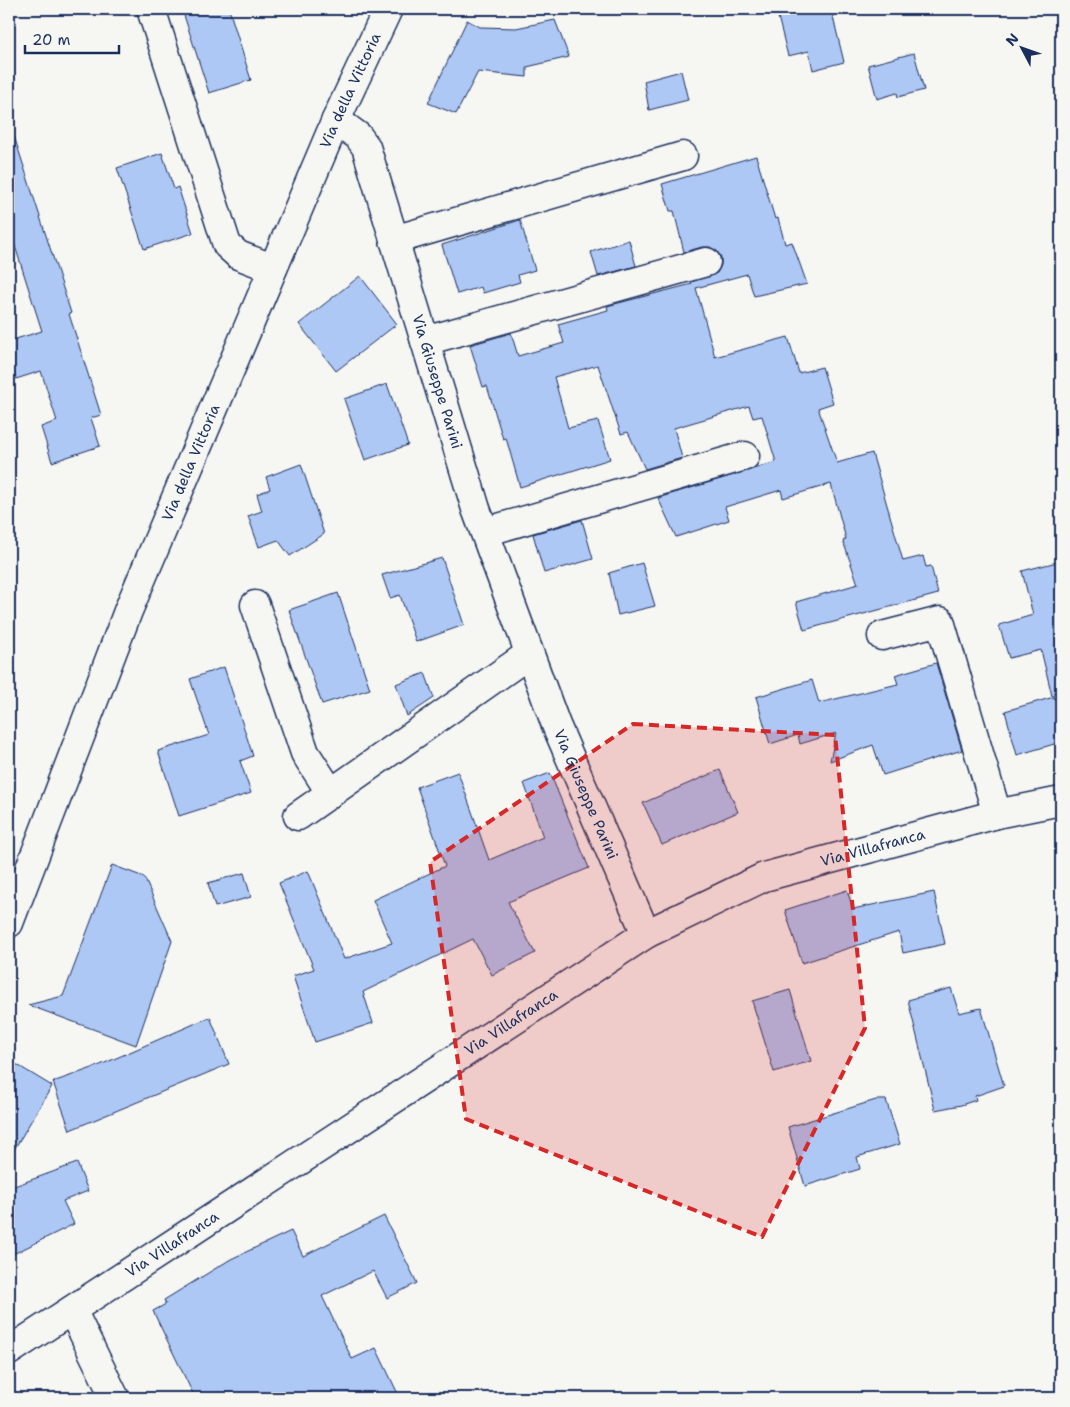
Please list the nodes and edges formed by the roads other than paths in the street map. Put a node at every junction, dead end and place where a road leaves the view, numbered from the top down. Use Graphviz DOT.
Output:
graph roads {
  1 [pos="151,9"];
  2 [pos="388,9"];
  3 [pos="336,120"];
  4 [pos="684,156"];
  5 [pos="394,240"];
  6 [pos="706,262"];
  7 [pos="272,268"];
  8 [pos="425,341"];
  9 [pos="745,456"];
  10 [pos="485,532"];
  11 [pos="255,605"];
  12 [pos="882,636"];
  13 [pos="529,654"];
  14 [pos="331,793"];
  15 [pos="1061,801"];
  16 [pos="997,814"];
  17 [pos="298,816"];
  18 [pos="9,923"];
  19 [pos="646,934"];
  20 [pos="72,1310"];
  21 [pos="9,1351"];
  22 [pos="116,1398"];
  1 -- 7 [label="street"];
  2 -- 3 [label="street, Via della Vittoria"];
  3 -- 5 [label="street, Via Giuseppe Parini"];
  3 -- 7 [label="street, Via della Vittoria"];
  4 -- 5 [label="street"];
  5 -- 8 [label="street, Via Giuseppe Parini"];
  6 -- 8 [label="street"];
  7 -- 18 [label="street, Via della Vittoria"];
  8 -- 10 [label="street, Via Giuseppe Parini"];
  9 -- 10 [label="street"];
  10 -- 13 [label="street, Via Giuseppe Parini"];
  11 -- 14 [label="street"];
  12 -- 16 [label="street"];
  13 -- 14 [label="street"];
  13 -- 19 [label="street, Via Giuseppe Parini"];
  14 -- 17 [label="street"];
  15 -- 16 [label="street, Via Villafranca"];
  16 -- 19 [label="street, Via Villafranca"];
  19 -- 20 [label="street, Via Villafranca"];
  20 -- 21 [label="street, Via Villafranca"];
  20 -- 22 [label="street"];
}
